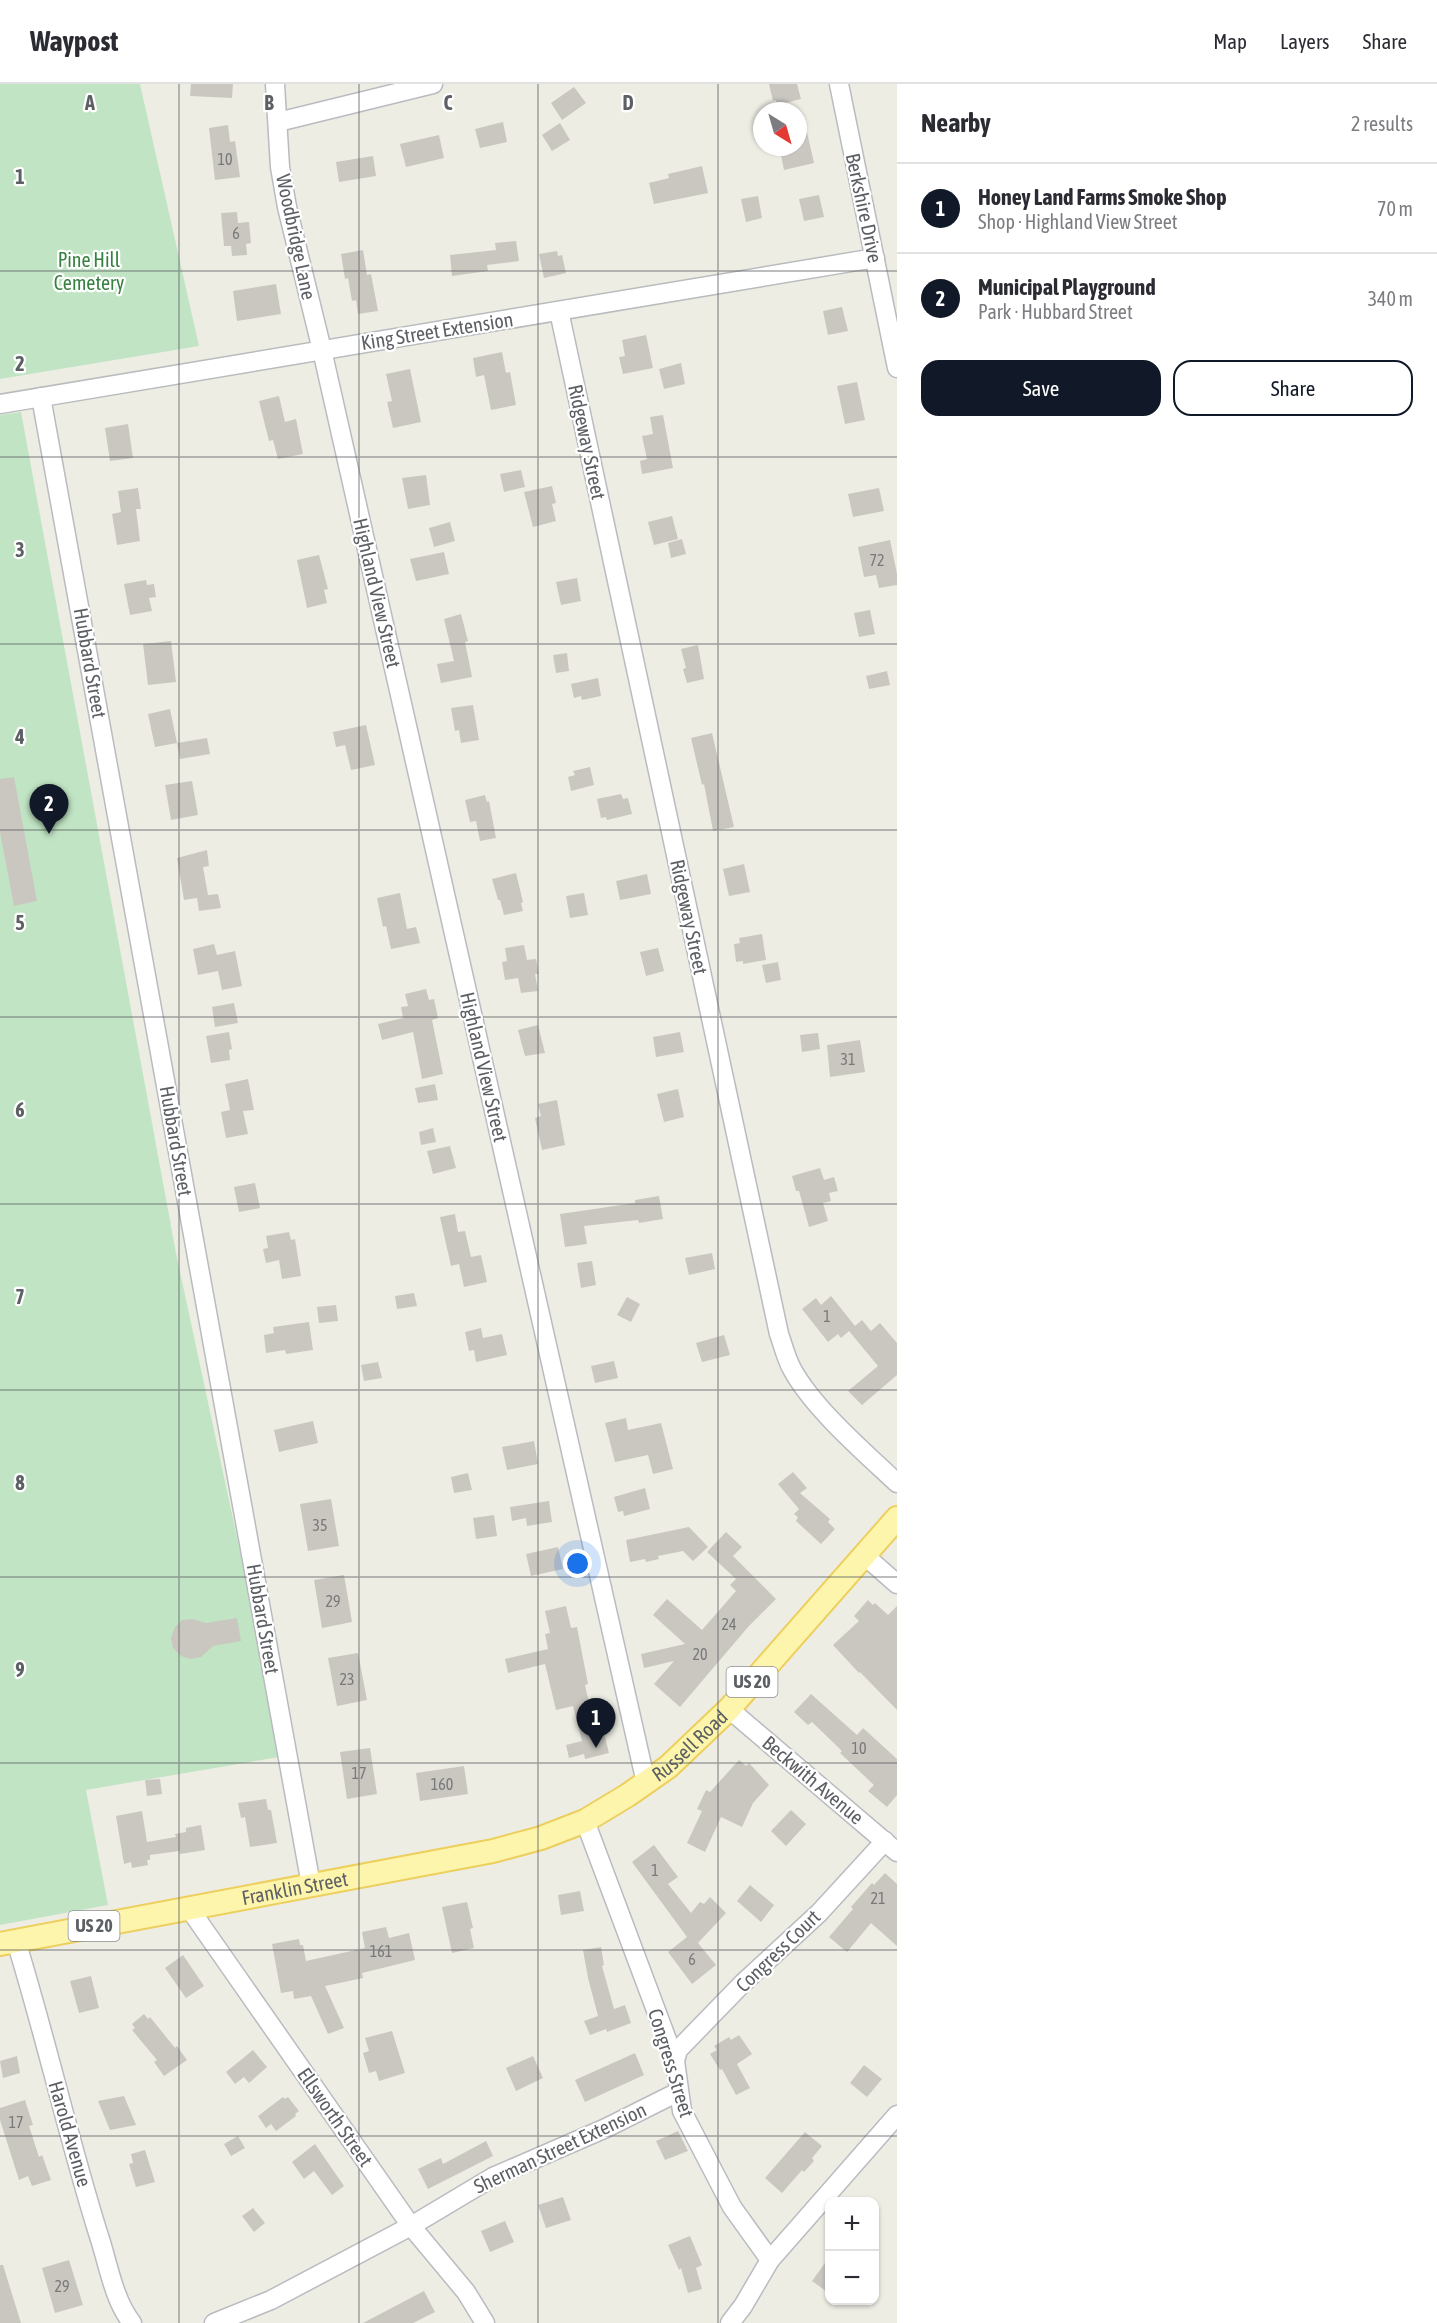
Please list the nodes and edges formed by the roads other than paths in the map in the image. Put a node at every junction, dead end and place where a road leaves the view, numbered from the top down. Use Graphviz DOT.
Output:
graph roads {
  1 [pos="275,84"];
  2 [pos="433,84"];
  3 [pos="839,84"];
  4 [pos="278,122"];
  5 [pos="875,258"];
  6 [pos="559,311"];
  7 [pos="322,351"];
  8 [pos="897,368"];
  9 [pos="41,397"];
  10 [pos="0,404"];
  11 [pos="897,1483"];
  12 [pos="897,1518"];
  13 [pos="864,1555"];
  14 [pos="897,1584"];
  15 [pos="729,1709"];
  16 [pos="646,1783"];
  17 [pos="585,1821"];
  18 [pos="891,1846"];
  19 [pos="311,1885"];
  20 [pos="189,1908"];
  21 [pos="8,1943"];
  22 [pos="675,2061"];
  23 [pos="678,2092"];
  24 [pos="897,2115"];
  25 [pos="411,2226"];
  26 [pos="770,2260"];
  27 [pos="740,2315"];
  28 [pos="132,2323"];
  29 [pos="214,2323"];
  30 [pos="485,2323"];
  31 [pos="730,2323"];
  1 -- 4 [label="street, Woodbridge Lane"];
  2 -- 4 [label="street"];
  3 -- 5 [label="street, Berkshire Drive"];
  4 -- 7 [label="street, Woodbridge Lane"];
  5 -- 6 [label="street, King Street Extension"];
  5 -- 8 [label="street, Berkshire Drive"];
  6 -- 7 [label="street, King Street Extension"];
  6 -- 11 [label="street, Ridgeway Street"];
  7 -- 9 [label="street, King Street Extension"];
  7 -- 16 [label="street, Highland View Street"];
  9 -- 10 [label="street, King Street Extension"];
  9 -- 19 [label="street, Hubbard Street"];
  12 -- 13 [label="main road, Russell Road / US 20"];
  13 -- 14 [label="street"];
  13 -- 15 [label="main road, Russell Road / US 20"];
  15 -- 16 [label="main road, Russell Road / US 20"];
  15 -- 18 [label="street, Beckwith Avenue"];
  16 -- 17 [label="main road, Russell Road / US 20"];
  17 -- 19 [label="main road, Franklin Street / US 20"];
  17 -- 22 [label="street, Congress Street"];
  18 -- 22 [label="street, Congress Court"];
  19 -- 20 [label="main road, Franklin Street / US 20"];
  20 -- 21 [label="main road, Franklin Street / US 20"];
  20 -- 25 [label="street, Ellsworth Street"];
  21 -- 28 [label="street, Harold Avenue"];
  22 -- 23 [label="street, Congress Street"];
  23 -- 25 [label="street, Sherman Street Extension"];
  23 -- 26 [label="street, Congress Street"];
  24 -- 26 [label="street"];
  25 -- 29 [label="street"];
  25 -- 30 [label="street, Ellsworth Street"];
  26 -- 27 [label="street"];
  27 -- 31 [label="street"];
}
